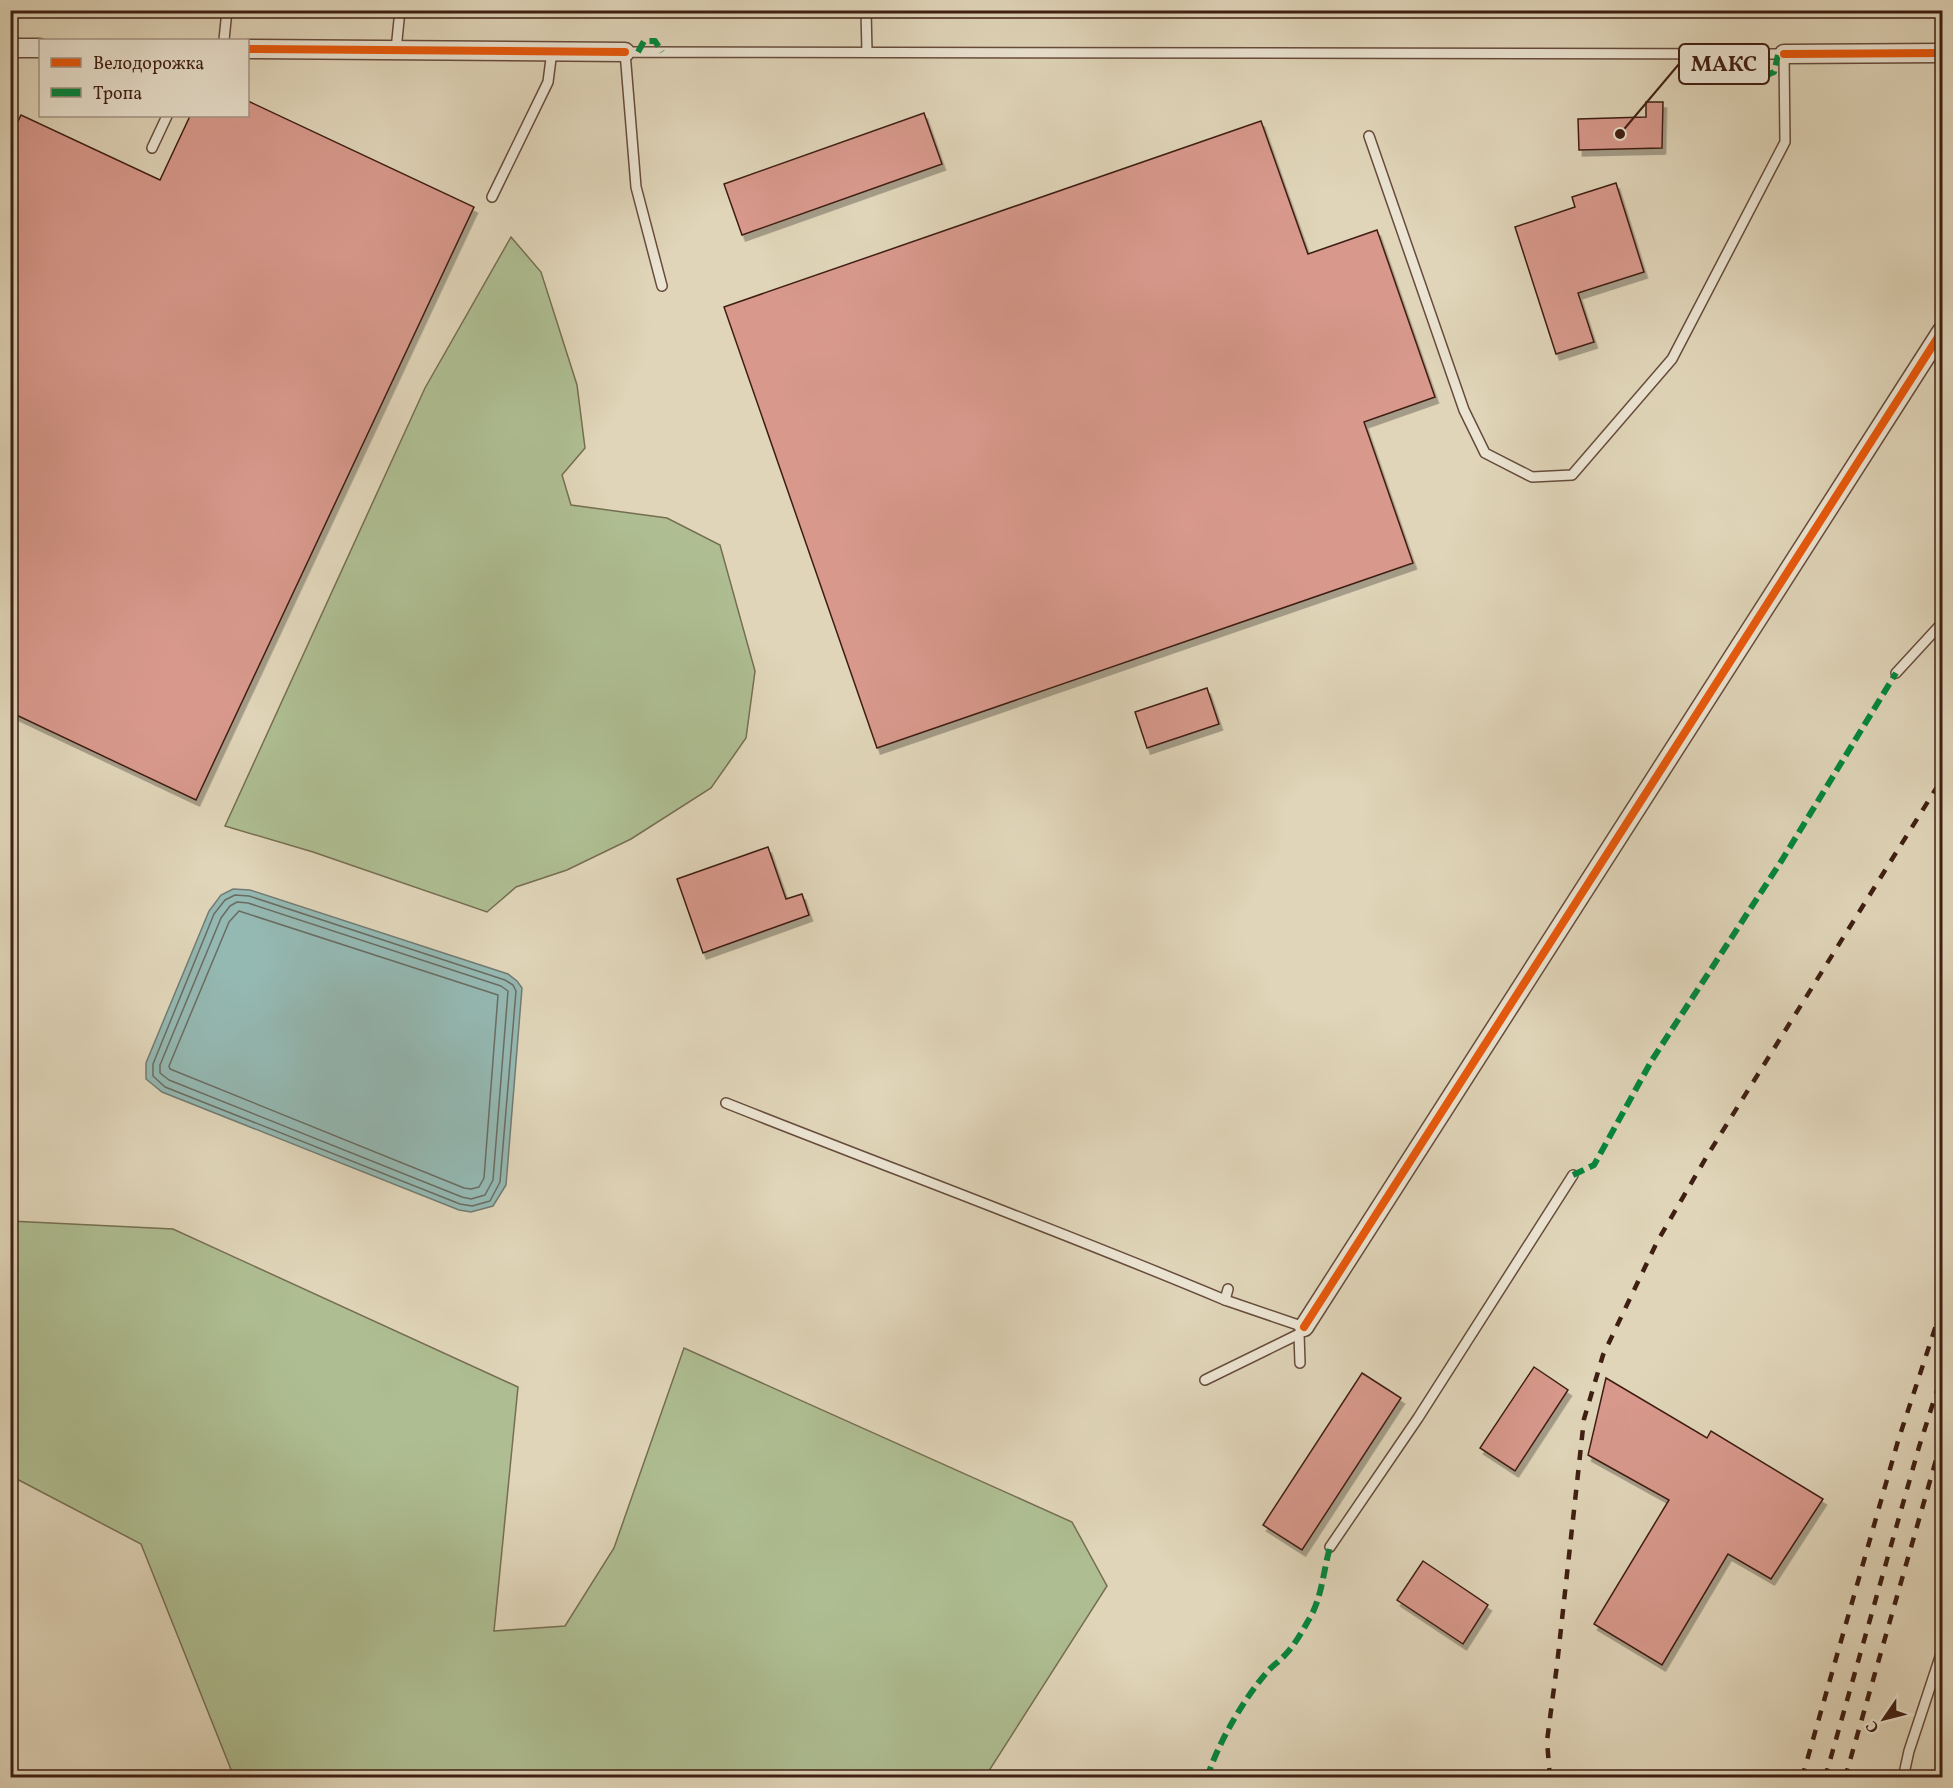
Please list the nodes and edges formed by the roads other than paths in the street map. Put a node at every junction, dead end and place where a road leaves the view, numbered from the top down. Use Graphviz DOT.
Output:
graph roads {
  1 [pos="226,10"];
  2 [pos="400,10"];
  3 [pos="866,10"];
  4 [pos="224,39"];
  5 [pos="10,48"];
  6 [pos="39,48"];
  7 [pos="249,49"];
  8 [pos="396,50"];
  9 [pos="552,51"];
  10 [pos="625,52"];
  11 [pos="867,52"];
  12 [pos="1942,53"];
  13 [pos="1784,54"];
  14 [pos="167,117"];
  15 [pos="1369,136"];
  16 [pos="152,148"];
  17 [pos="492,197"];
  18 [pos="662,286"];
  19 [pos="1942,331"];
  20 [pos="1942,623"];
  21 [pos="1896,673"];
  22 [pos="726,1103"];
  23 [pos="1573,1175"];
  24 [pos="1228,1289"];
  25 [pos="1226,1300"];
  26 [pos="1302,1330"];
  27 [pos="1300,1363"];
  28 [pos="1205,1380"];
  29 [pos="1330,1547"];
  30 [pos="1942,1651"];
  31 [pos="1903,1778"];
  1 -- 4 [label="lane"];
  2 -- 8 [label="lane"];
  3 -- 11 [label="lane"];
  5 -- 6 [label="street"];
  7 -- 8 [label="street"];
  8 -- 9 [label="street"];
  9 -- 10 [label="street"];
  9 -- 17 [label="lane"];
  10 -- 11 [label="lane"];
  10 -- 18 [label="lane"];
  11 -- 13 [label="lane"];
  12 -- 13 [label="street"];
  13 -- 15 [label="lane"];
  14 -- 16 [label="lane"];
  19 -- 26 [label="street"];
  20 -- 21 [label="lane"];
  22 -- 25 [label="lane"];
  23 -- 29 [label="lane"];
  24 -- 25 [label="lane"];
  25 -- 26 [label="lane"];
  26 -- 27 [label="lane"];
  26 -- 28 [label="lane"];
  30 -- 31 [label="lane"];
}
